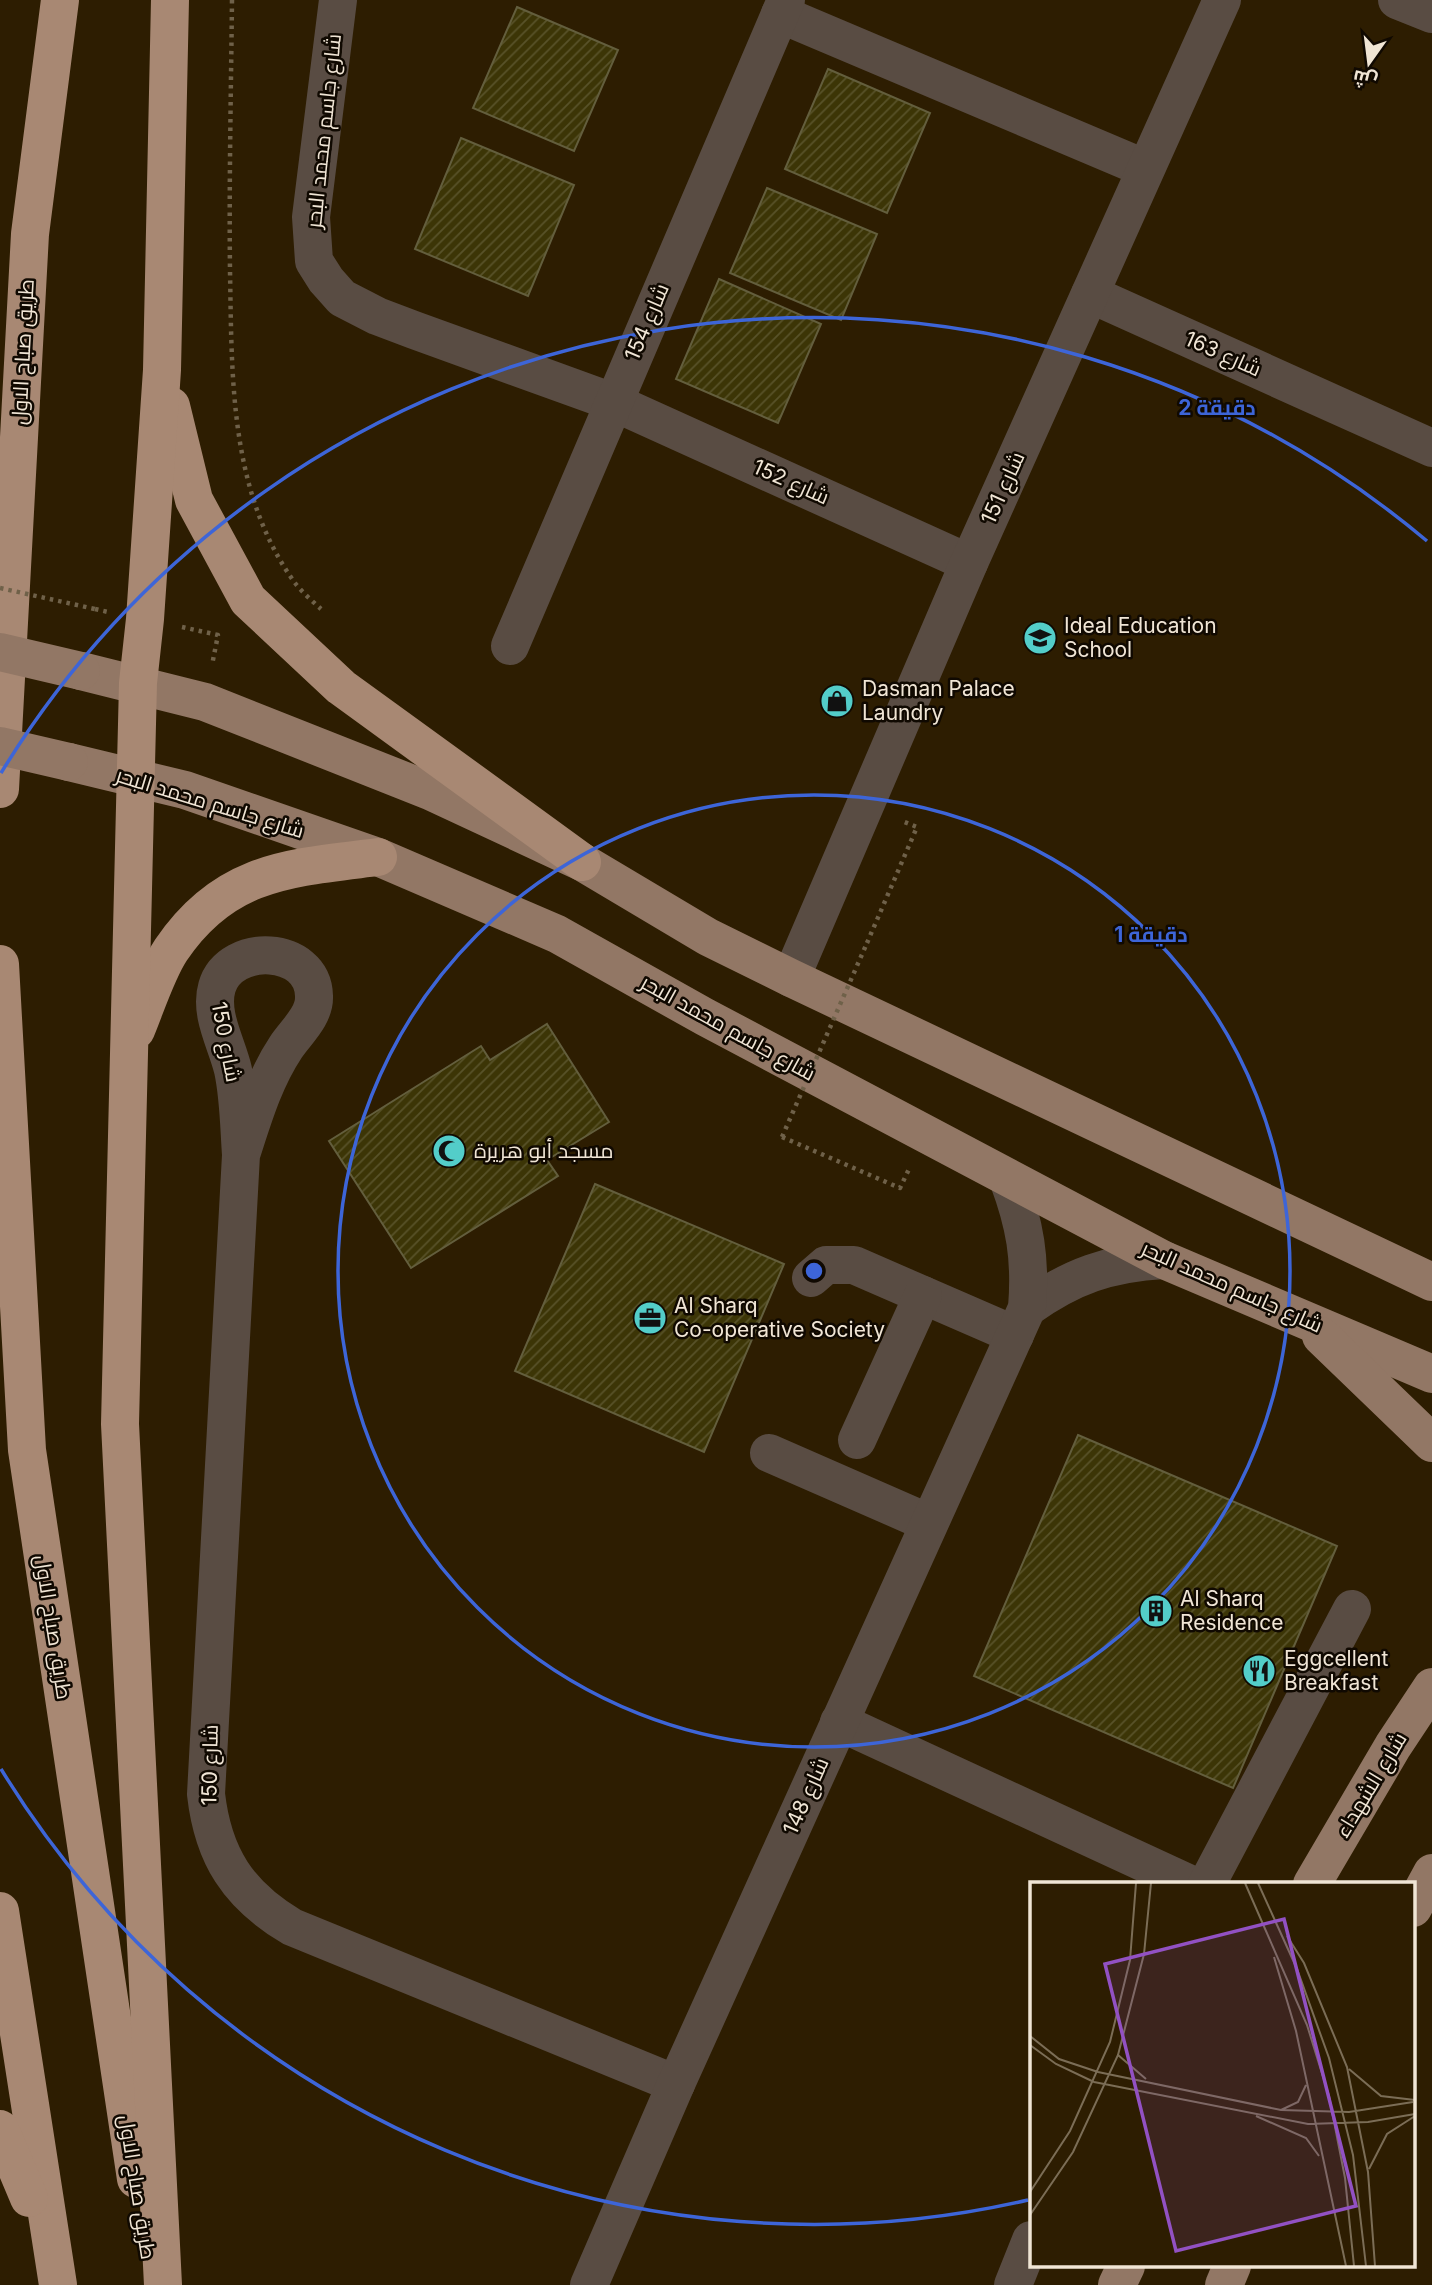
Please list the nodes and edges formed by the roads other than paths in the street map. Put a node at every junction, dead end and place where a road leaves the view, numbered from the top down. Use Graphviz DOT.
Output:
graph roads {
  1 [pos="60,0"];
  2 [pos="170,0"];
  3 [pos="338,0"];
  4 [pos="1222,0"];
  5 [pos="1397,0"];
  6 [pos="783,7"];
  7 [pos="1432,14"];
  8 [pos="1144,169"];
  9 [pos="1090,294"];
  10 [pos="162,370"];
  11 [pos="613,402"];
  12 [pos="1432,448"];
  13 [pos="969,563"];
  14 [pos="510,646"];
  15 [pos="0,652"];
  16 [pos="138,683"];
  17 [pos="0,746"];
  18 [pos="135,778"];
  19 [pos="0,789"];
  20 [pos="378,857"];
  21 [pos="582,862"];
  22 [pos="0,964"];
  23 [pos="791,978"];
  24 [pos="129,1048"];
  25 [pos="241,1156"];
  26 [pos="1008,1179"];
  27 [pos="1164,1260"];
  28 [pos="811,1278"];
  29 [pos="1430,1278"];
  30 [pos="923,1295"];
  31 [pos="1302,1318"];
  32 [pos="1021,1321"];
  33 [pos="1432,1374"];
  34 [pos="857,1440"];
  35 [pos="1432,1443"];
  36 [pos="769,1453"];
  37 [pos="929,1523"];
  38 [pos="1352,1609"];
  39 [pos="1432,1687"];
  40 [pos="839,1722"];
  41 [pos="1432,1873"];
  42 [pos="1186,1882"];
  43 [pos="1208,1882"];
  44 [pos="1313,1882"];
  45 [pos="1414,1906"];
  46 [pos="0,1911"];
  47 [pos="676,2084"];
  48 [pos="0,2129"];
  49 [pos="1030,2242"];
  50 [pos="1125,2268"];
  51 [pos="1231,2268"];
  52 [pos="55,2269"];
  53 [pos="152,2285"];
  54 [pos="163,2285"];
  55 [pos="589,2285"];
  56 [pos="1013,2285"];
  57 [pos="1116,2285"];
  58 [pos="1224,2285"];
  1 -- 19 [label="highway, طريق صباح الاول"];
  2 -- 10 [label="highway"];
  3 -- 11 [label="street, شارع جاسم محمد البحر"];
  4 -- 8 [label="street, شارع 151"];
  5 -- 7 [label="street"];
  6 -- 8 [label="street"];
  6 -- 11 [label="street, شارع 154"];
  8 -- 9 [label="street, شارع 151"];
  9 -- 12 [label="street, شارع 163"];
  9 -- 13 [label="street, شارع 151"];
  10 -- 16 [label="highway"];
  10 -- 21 [label="highway"];
  11 -- 13 [label="street, شارع 152"];
  11 -- 14 [label="street, شارع 154"];
  13 -- 23 [label="street, شارع 151"];
  15 -- 16 [label="main road, bridge"];
  16 -- 18 [label="highway"];
  16 -- 21 [label="main road"];
  17 -- 18 [label="main road, شارع جاسم محمد البحر, bridge"];
  18 -- 20 [label="main road, شارع جاسم محمد البحر"];
  18 -- 24 [label="highway"];
  20 -- 24 [label="highway"];
  20 -- 26 [label="main road, شارع جاسم محمد البحر"];
  21 -- 23 [label="main road"];
  22 -- 53 [label="highway, طريق صباح الاول"];
  23 -- 29 [label="main road"];
  24 -- 54 [label="highway"];
  25 -- 47 [label="street, شارع 150"];
  26 -- 27 [label="main road, شارع جاسم محمد البحر"];
  26 -- 32 [label="street, شارع 148"];
  27 -- 31 [label="main road, شارع جاسم محمد البحر"];
  27 -- 32 [label="street"];
  28 -- 30 [label="street"];
  30 -- 32 [label="street"];
  30 -- 34 [label="street"];
  31 -- 33 [label="main road, شارع جاسم محمد البحر"];
  31 -- 35 [label="main road"];
  32 -- 37 [label="street, شارع 148"];
  36 -- 37 [label="street"];
  37 -- 40 [label="street, شارع 148"];
  38 -- 43 [label="street"];
  39 -- 44 [label="main road, شارع الشهداء"];
  40 -- 42 [label="street"];
  40 -- 47 [label="street, شارع 148"];
  41 -- 45 [label="main road"];
  46 -- 52 [label="highway"];
  47 -- 55 [label="street, شارع 148"];
  48 -- 52 [label="highway"];
  49 -- 56 [label="street"];
  50 -- 57 [label="main road"];
  51 -- 58 [label="main road"];
}
